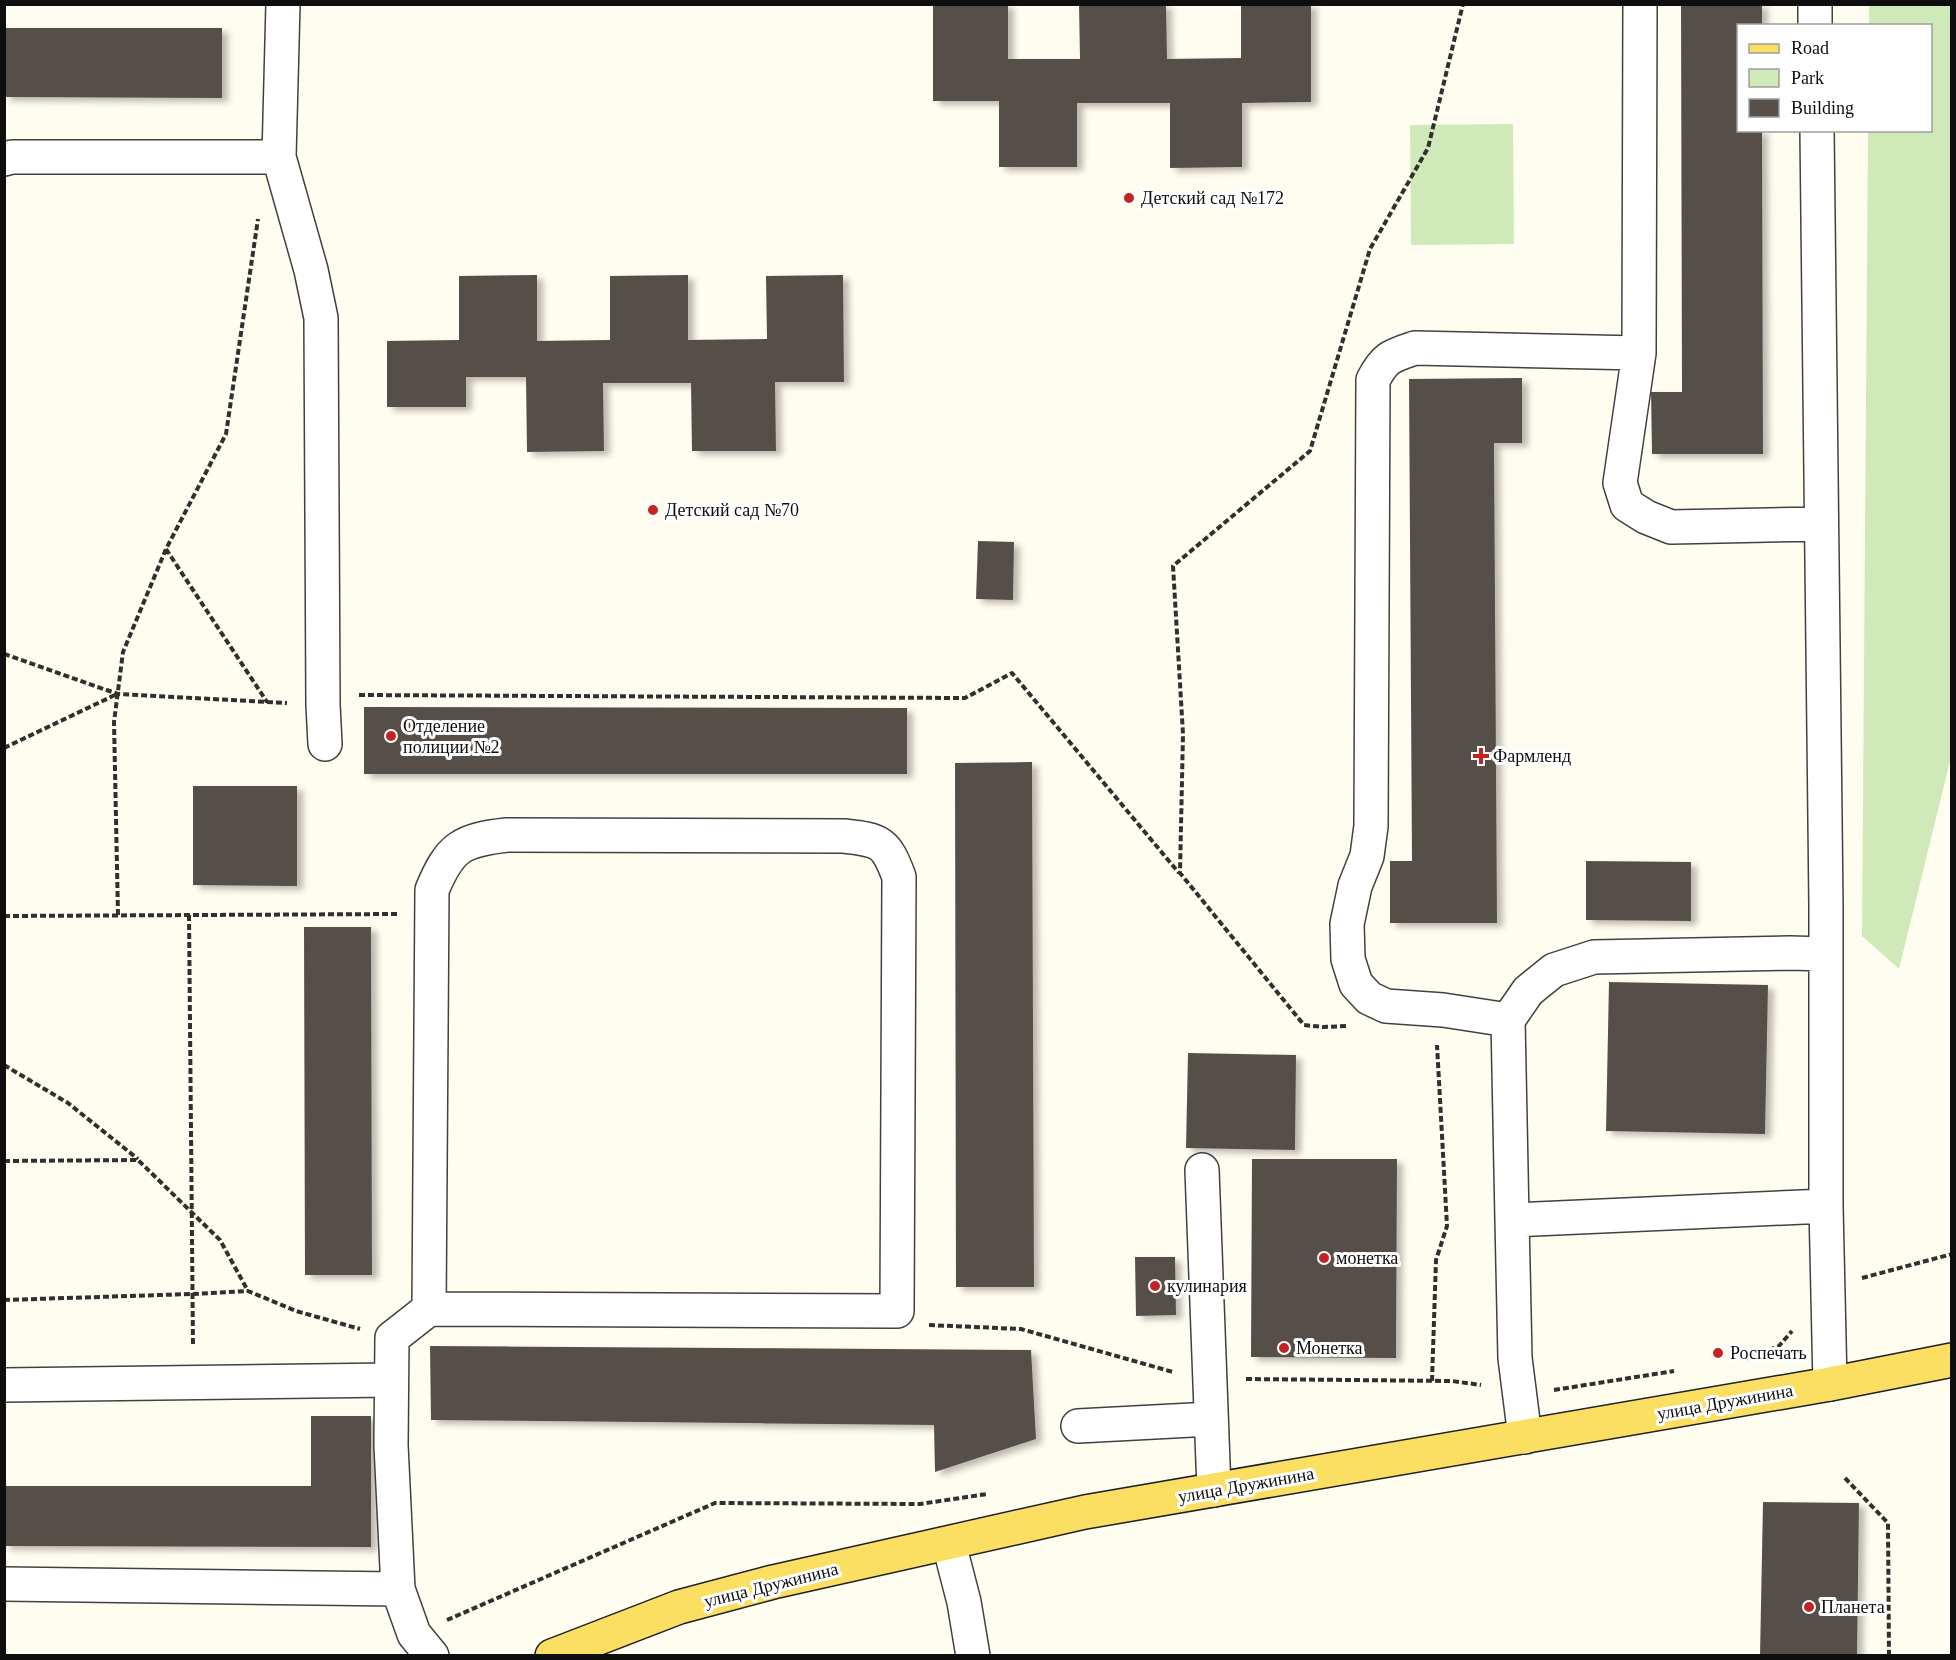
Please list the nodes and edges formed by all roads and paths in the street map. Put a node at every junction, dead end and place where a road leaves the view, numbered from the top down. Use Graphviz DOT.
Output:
graph roads {
  1 [pos="283,4"];
  2 [pos="1463,4"];
  3 [pos="1640,4"];
  4 [pos="1815,4"];
  5 [pos="1815,24"];
  6 [pos="1817,132"];
  7 [pos="279,157"];
  8 [pos="4,159"];
  9 [pos="259,213"];
  10 [pos="1639,353"];
  11 [pos="1821,524"];
  12 [pos="166,549"];
  13 [pos="4,654"];
  14 [pos="118,694"];
  15 [pos="323,700"];
  16 [pos="267,702"];
  17 [pos="325,744"];
  18 [pos="4,748"];
  19 [pos="1180,873"];
  20 [pos="430,914"];
  21 [pos="118,915"];
  22 [pos="189,915"];
  23 [pos="4,916"];
  24 [pos="1826,954"];
  25 [pos="1508,1020"];
  26 [pos="1357,1026"];
  27 [pos="1436,1034"];
  28 [pos="4,1065"];
  29 [pos="138,1160"];
  30 [pos="4,1161"];
  31 [pos="1202,1170"];
  32 [pos="1826,1206"];
  33 [pos="191,1210"];
  34 [pos="1512,1220"];
  35 [pos="1952,1254"];
  36 [pos="1827,1288"];
  37 [pos="248,1291"];
  38 [pos="192,1294"];
  39 [pos="4,1300"];
  40 [pos="429,1309"];
  41 [pos="897,1311"];
  42 [pos="1793,1330"];
  43 [pos="392,1338"];
  44 [pos="1743,1360"];
  45 [pos="1952,1360"];
  46 [pos="1684,1370"];
  47 [pos="1182,1375"];
  48 [pos="1242,1378"];
  49 [pos="391,1380"];
  50 [pos="1432,1381"];
  51 [pos="194,1382"];
  52 [pos="1830,1384"];
  53 [pos="4,1385"];
  54 [pos="1520,1389"];
  55 [pos="1211,1419"];
  56 [pos="1078,1426"];
  57 [pos="1525,1437"];
  58 [pos="1845,1478"];
  59 [pos="1214,1490"];
  60 [pos="988,1494"];
  61 [pos="949,1544"];
  62 [pos="4,1584"];
  63 [pos="398,1588"];
  64 [pos="423,1645"];
  65 [pos="560,1654"];
  66 [pos="973,1656"];
  67 [pos="1889,1656"];
  1 -- 7 [label="street"];
  2 -- 19 [label="path"];
  3 -- 10 [label="street"];
  4 -- 5 [label="street"];
  6 -- 11 [label="street"];
  7 -- 8 [label="street"];
  7 -- 15 [label="street"];
  9 -- 12 [label="path"];
  10 -- 11 [label="street"];
  10 -- 25 [label="street"];
  11 -- 24 [label="street"];
  12 -- 14 [label="path"];
  12 -- 16 [label="path"];
  13 -- 14 [label="path"];
  14 -- 16 [label="path"];
  14 -- 18 [label="path"];
  14 -- 21 [label="path"];
  15 -- 16 [label="path"];
  15 -- 17 [label="street"];
  15 -- 19 [label="path"];
  19 -- 26 [label="path"];
  20 -- 22 [label="path"];
  20 -- 40 [label="street"];
  20 -- 41 [label="street"];
  21 -- 22 [label="path"];
  21 -- 23 [label="path"];
  22 -- 33 [label="path"];
  24 -- 25 [label="street"];
  24 -- 32 [label="street"];
  25 -- 34 [label="street"];
  27 -- 50 [label="path"];
  28 -- 29 [label="path"];
  29 -- 30 [label="path"];
  29 -- 33 [label="path"];
  31 -- 55 [label="street"];
  32 -- 34 [label="street"];
  32 -- 36 [label="street"];
  33 -- 37 [label="path"];
  33 -- 38 [label="path"];
  34 -- 54 [label="street"];
  35 -- 36 [label="path"];
  36 -- 52 [label="street"];
  37 -- 38 [label="path"];
  37 -- 43 [label="path"];
  38 -- 39 [label="path"];
  38 -- 51 [label="path"];
  40 -- 41 [label="street"];
  40 -- 43 [label="street"];
  41 -- 47 [label="path"];
  42 -- 44 [label="path"];
  43 -- 49 [label="street"];
  45 -- 52 [label="main road, улица Дружинина"];
  46 -- 54 [label="path"];
  48 -- 50 [label="path"];
  49 -- 51 [label="street"];
  49 -- 63 [label="street"];
  50 -- 54 [label="path"];
  51 -- 53 [label="street"];
  52 -- 57 [label="main road, улица Дружинина"];
  54 -- 57 [label="street"];
  55 -- 56 [label="street"];
  55 -- 59 [label="street"];
  57 -- 59 [label="main road, улица Дружинина"];
  58 -- 67 [label="path"];
  59 -- 61 [label="main road, улица Дружинина"];
  60 -- 64 [label="path"];
  61 -- 65 [label="main road, улица Дружинина"];
  61 -- 66 [label="street"];
  62 -- 63 [label="street"];
  63 -- 64 [label="street"];
}
